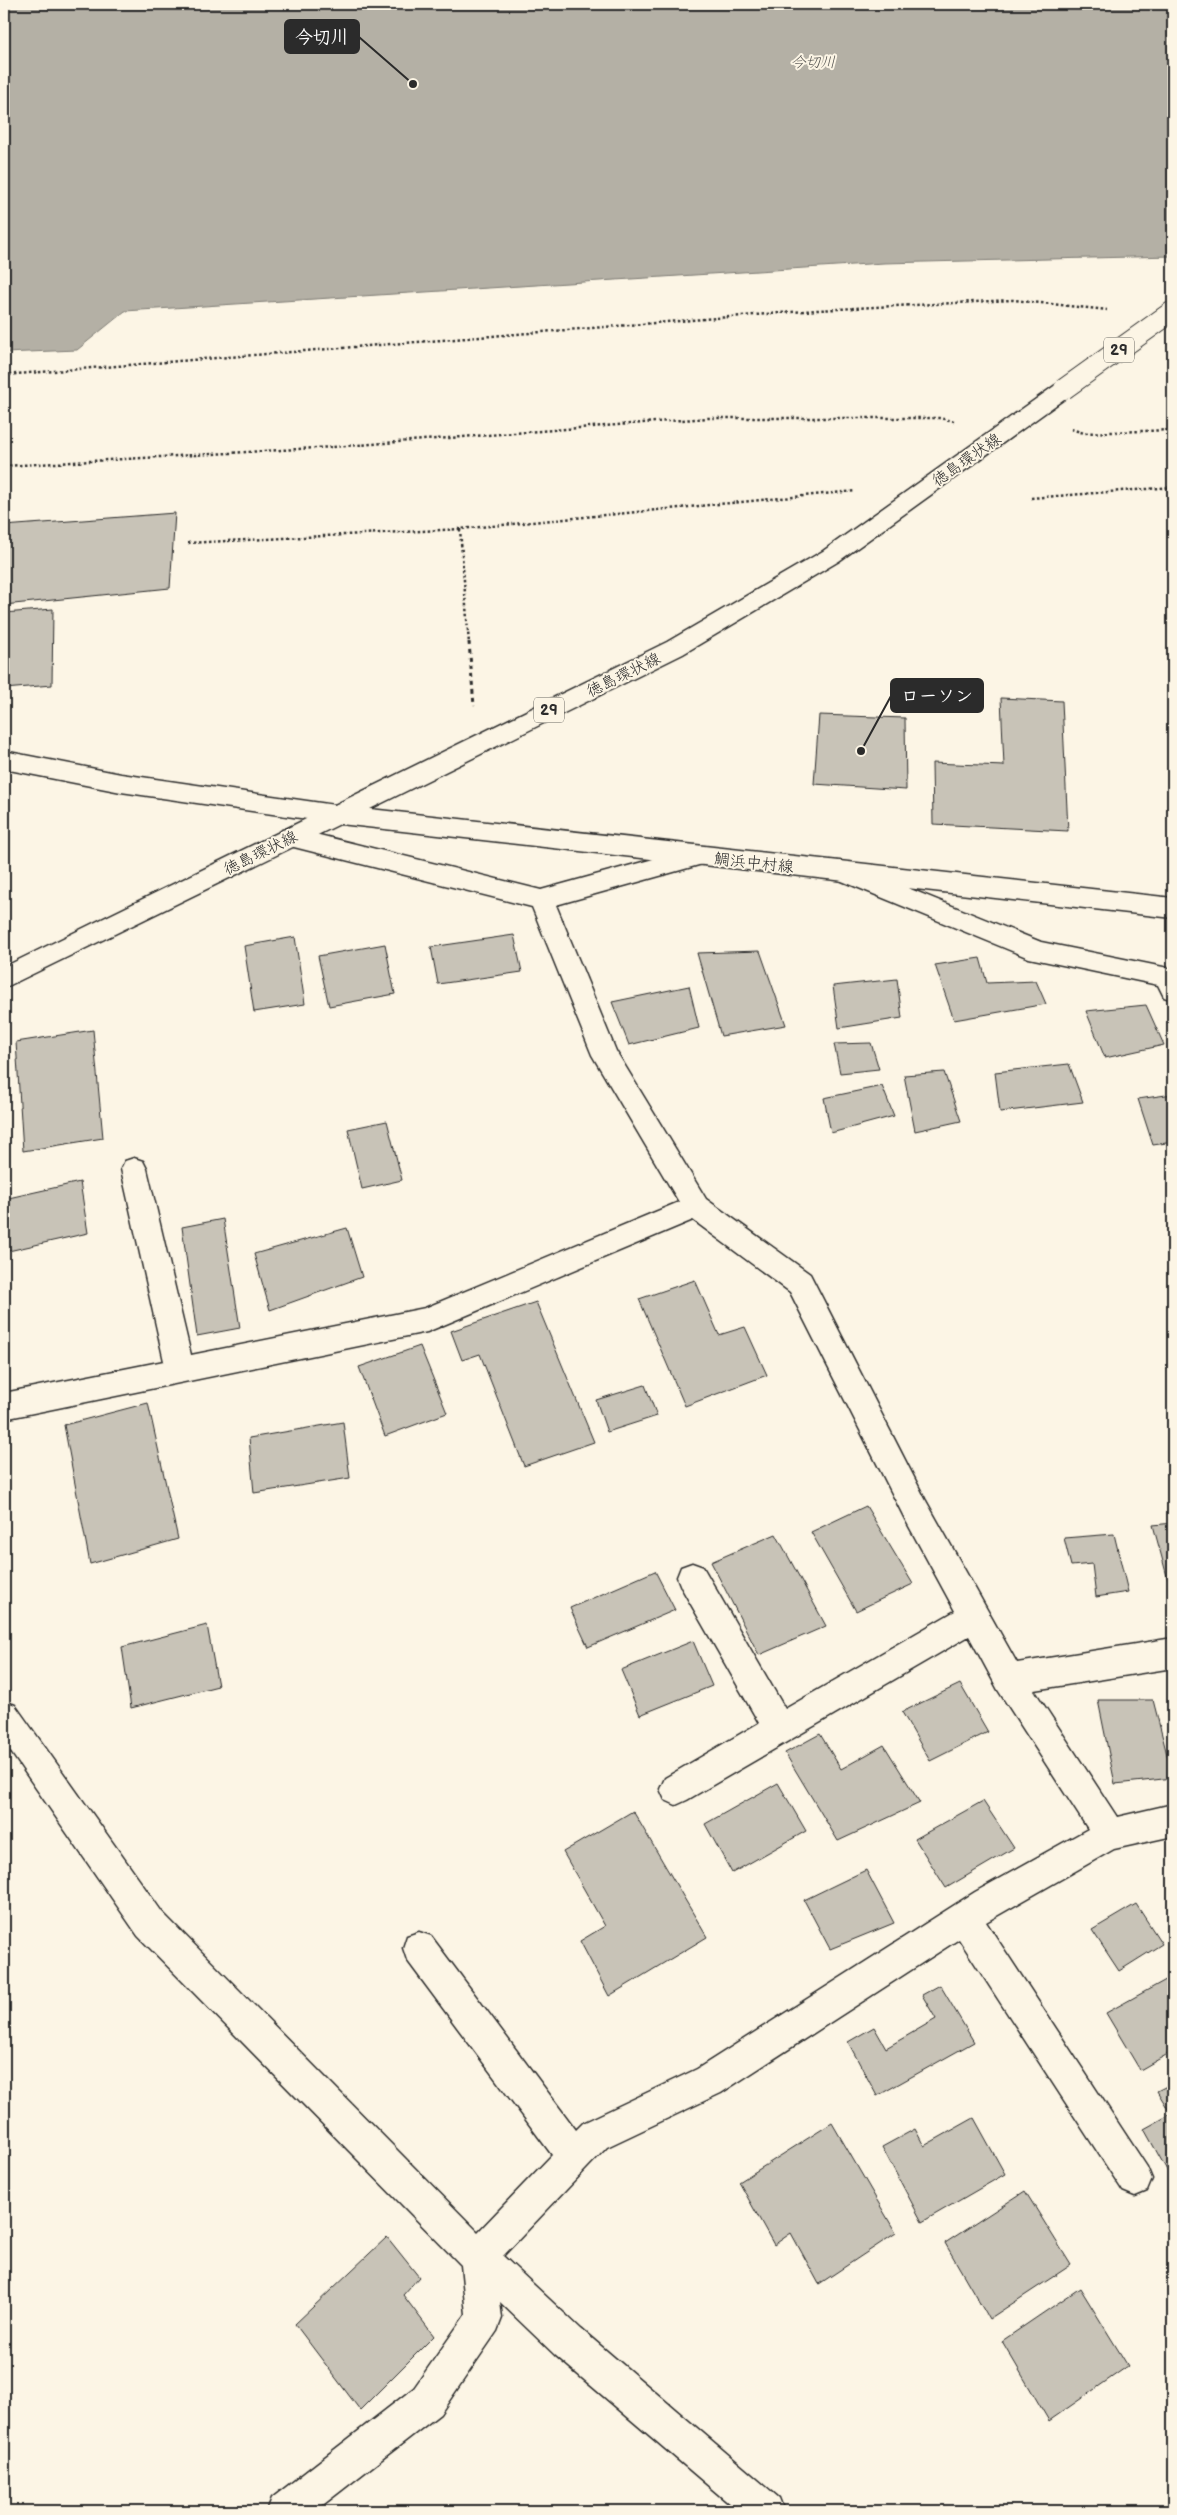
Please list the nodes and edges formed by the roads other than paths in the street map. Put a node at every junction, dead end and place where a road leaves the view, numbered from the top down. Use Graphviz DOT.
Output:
graph roads {
  1 [pos="1173,310"];
  2 [pos="4,760"];
  3 [pos="335,814"];
  4 [pos="291,837"];
  5 [pos="697,856"];
  6 [pos="846,872"];
  7 [pos="541,900"];
  8 [pos="1173,908"];
  9 [pos="4,978"];
  10 [pos="1171,983"];
  11 [pos="134,1169"];
  12 [pos="696,1207"];
  13 [pos="180,1370"];
  14 [pos="4,1406"];
  15 [pos="692,1577"];
  16 [pos="974,1616"];
  17 [pos="1173,1653"];
  18 [pos="1009,1679"];
  19 [pos="4,1716"];
  20 [pos="779,1728"];
  21 [pos="676,1788"];
  22 [pos="1173,1820"];
  23 [pos="1110,1834"];
  24 [pos="964,1917"];
  25 [pos="418,1948"];
  26 [pos="574,2156"];
  27 [pos="1135,2179"];
  28 [pos="478,2257"];
  29 [pos="286,2511"];
  30 [pos="766,2511"];
  1 -- 3 [label="street, 徳島環状線 / 29, bridge"];
  2 -- 3 [label="street, 鯛浜中村線"];
  3 -- 4 [label="street, 徳島環状線 / 29"];
  3 -- 5 [label="street, 鯛浜中村線"];
  4 -- 7 [label="street"];
  4 -- 9 [label="street, 徳島環状線 / 29"];
  5 -- 6 [label="street, 鯛浜中村線"];
  5 -- 7 [label="street"];
  6 -- 8 [label="street, 鯛浜中村線"];
  6 -- 10 [label="street"];
  7 -- 12 [label="street"];
  11 -- 13 [label="street"];
  12 -- 13 [label="street"];
  12 -- 16 [label="street"];
  13 -- 14 [label="street"];
  15 -- 20 [label="street"];
  16 -- 18 [label="street"];
  16 -- 20 [label="street"];
  17 -- 18 [label="street"];
  18 -- 23 [label="street"];
  19 -- 28 [label="street"];
  20 -- 21 [label="street"];
  22 -- 23 [label="street"];
  23 -- 24 [label="street"];
  24 -- 26 [label="street"];
  24 -- 27 [label="street"];
  25 -- 26 [label="street"];
  26 -- 28 [label="street"];
  28 -- 29 [label="street"];
  28 -- 30 [label="street"];
}
